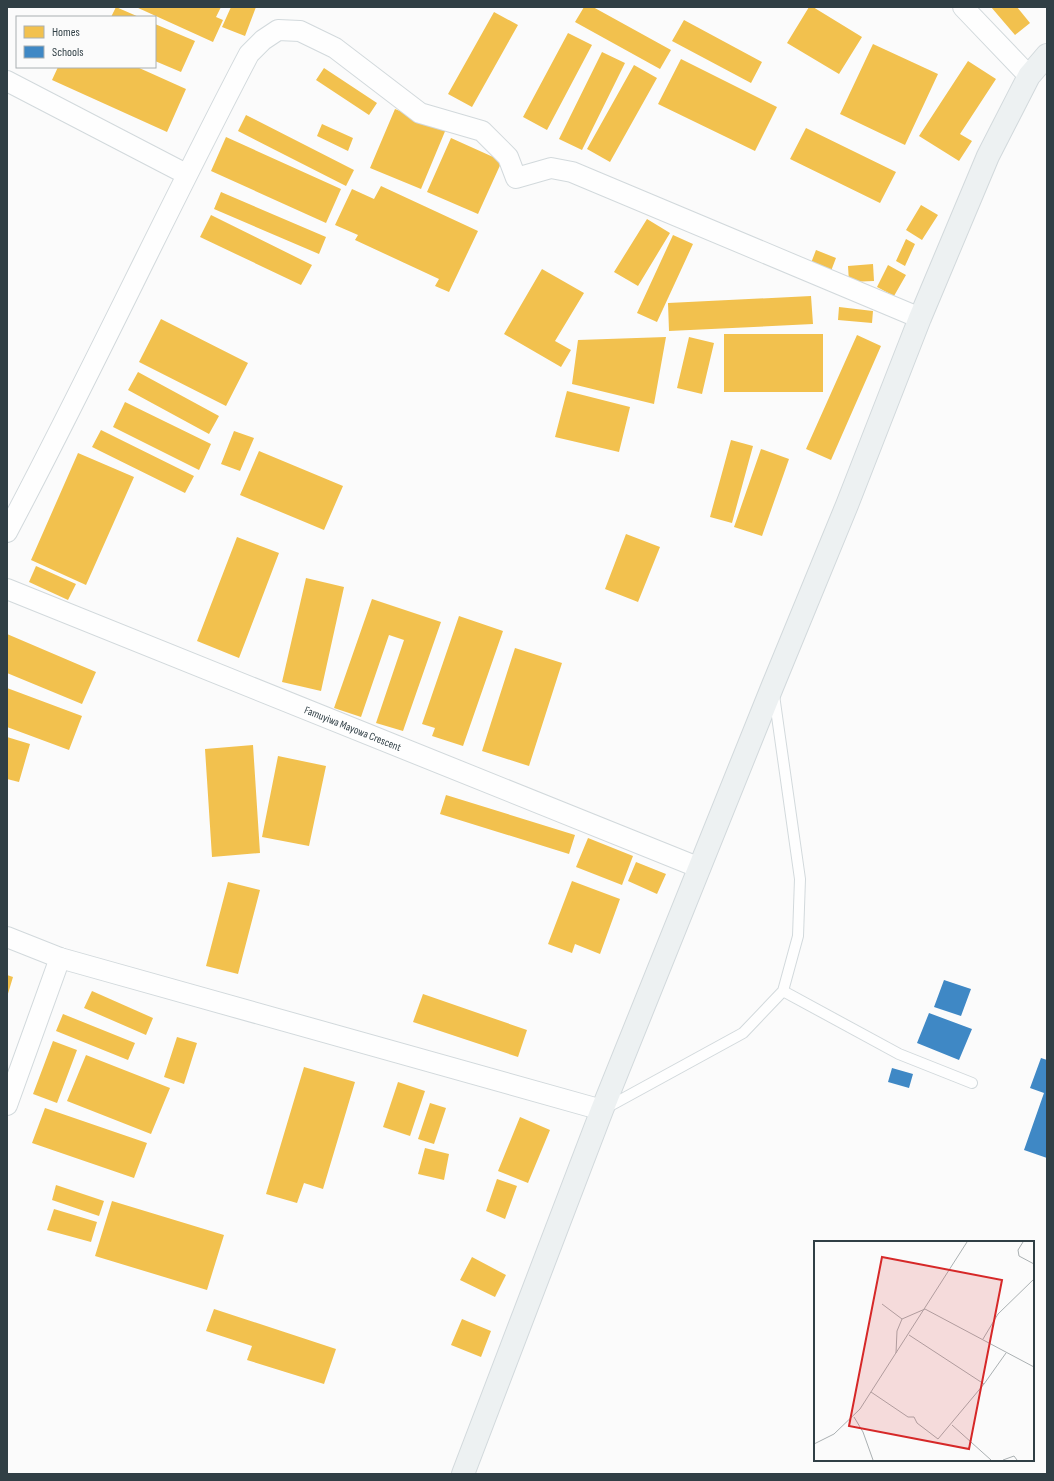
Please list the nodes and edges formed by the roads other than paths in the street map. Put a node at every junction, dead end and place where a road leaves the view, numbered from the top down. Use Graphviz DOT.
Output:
graph roads {
  1 [pos="963,7"];
  2 [pos="1047,55"];
  3 [pos="1029,76"];
  4 [pos="7,81"];
  5 [pos="186,174"];
  6 [pos="920,318"];
  7 [pos="7,532"];
  8 [pos="7,589"];
  9 [pos="773,685"];
  10 [pos="700,868"];
  11 [pos="7,937"];
  12 [pos="60,958"];
  13 [pos="783,991"];
  14 [pos="972,1083"];
  15 [pos="7,1105"];
  16 [pos="602,1110"];
  17 [pos="463,1474"];
  1 -- 3 [label="street"];
  2 -- 3 [label="street"];
  3 -- 6 [label="street"];
  4 -- 5 [label="street"];
  5 -- 6 [label="street"];
  5 -- 7 [label="street"];
  6 -- 9 [label="street"];
  8 -- 10 [label="street, Famuyiwa Mayowa Crescent"];
  9 -- 10 [label="street"];
  9 -- 13 [label="lane"];
  10 -- 16 [label="street"];
  11 -- 12 [label="street"];
  12 -- 15 [label="street"];
  12 -- 16 [label="street"];
  13 -- 14 [label="lane"];
  13 -- 16 [label="lane"];
  16 -- 17 [label="street"];
}
